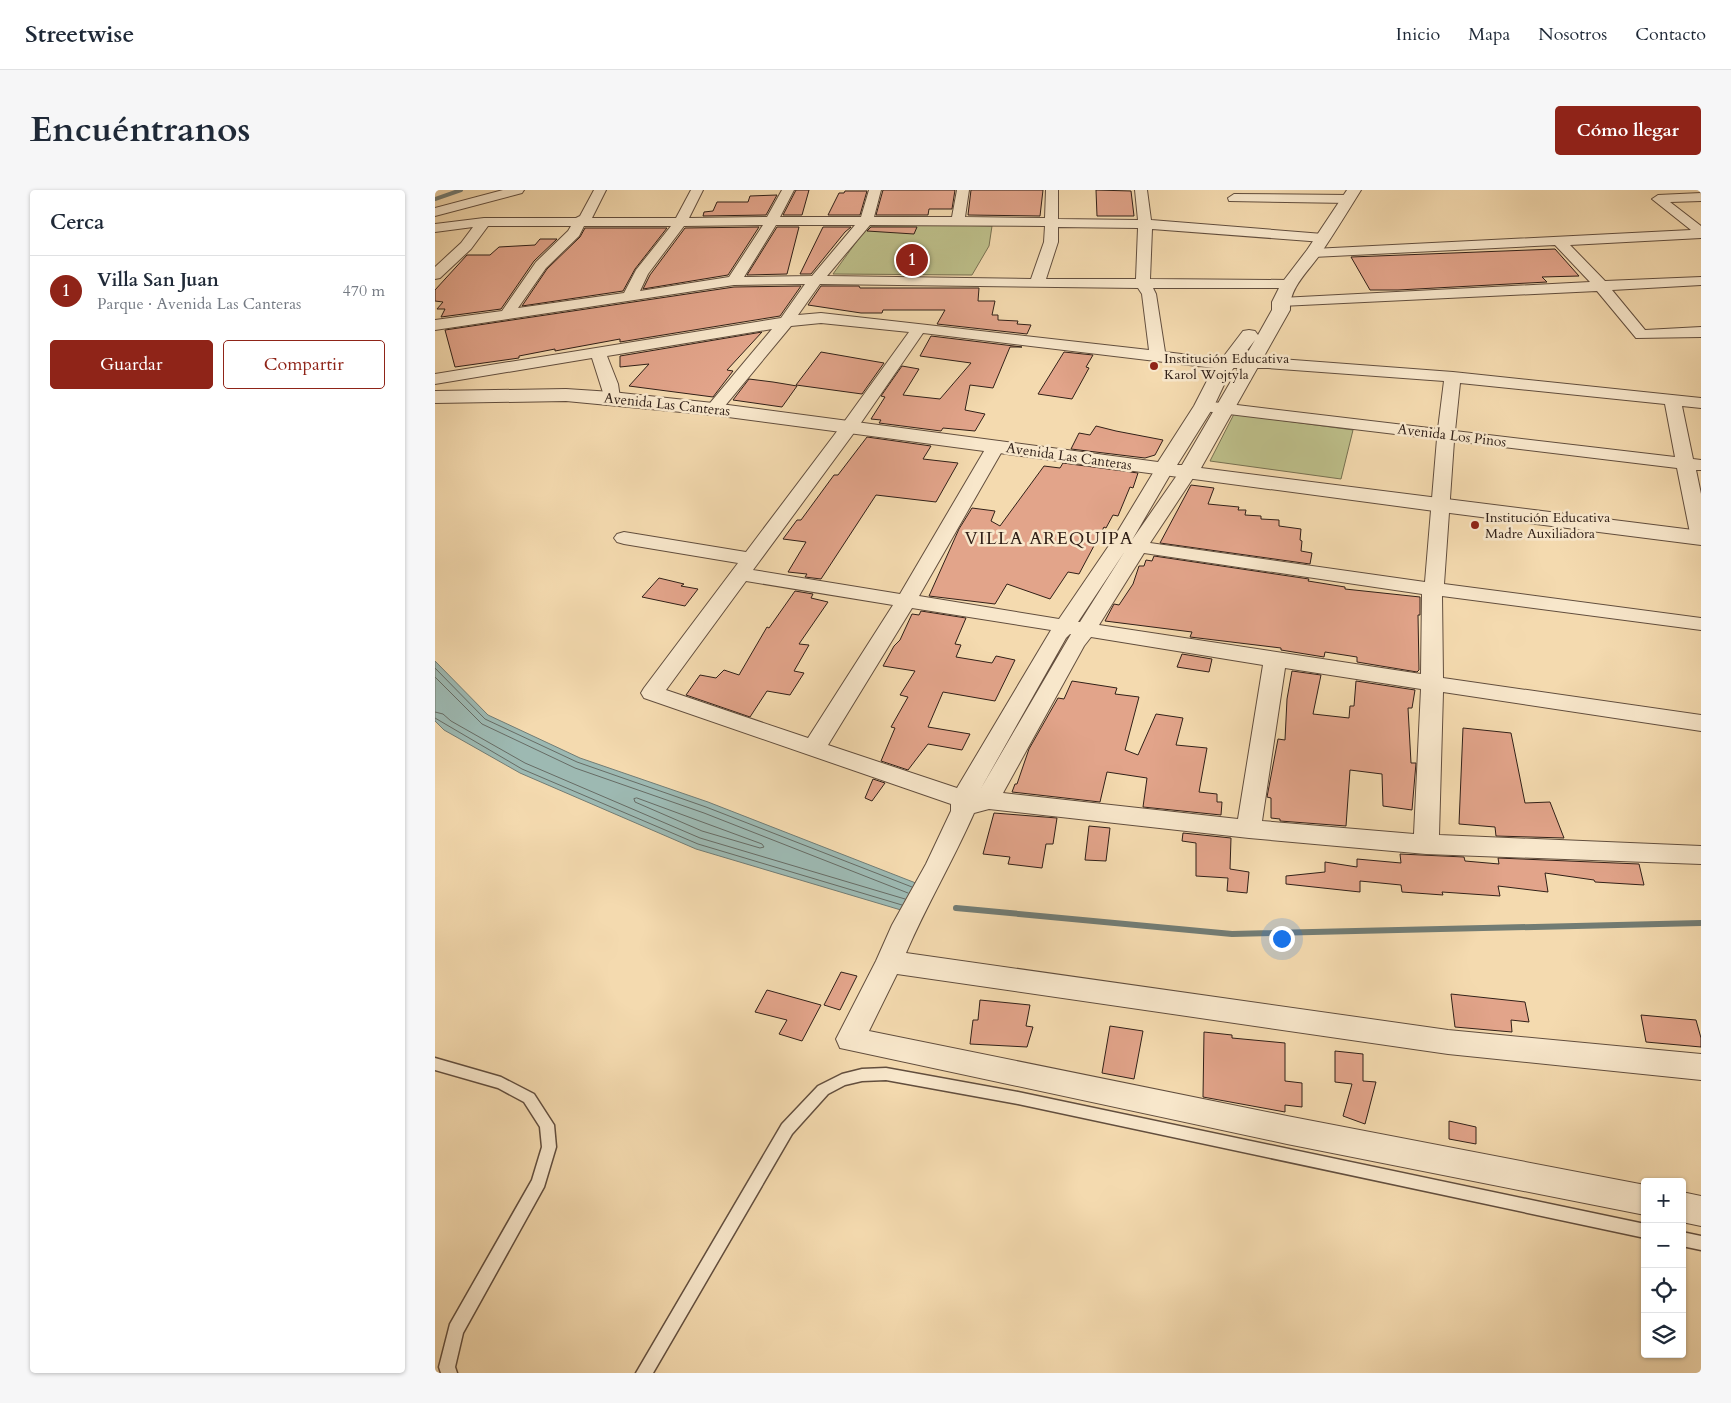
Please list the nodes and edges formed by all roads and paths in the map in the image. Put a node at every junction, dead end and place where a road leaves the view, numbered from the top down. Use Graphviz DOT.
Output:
graph roads {
  1 [pos="518,190"];
  2 [pos="600,190"];
  3 [pos="697,190"];
  4 [pos="788,190"];
  5 [pos="875,190"];
  6 [pos="963,190"];
  7 [pos="1051,190"];
  8 [pos="1141,190"];
  9 [pos="1233,194"];
  10 [pos="1351,195"];
  11 [pos="1701,197"];
  12 [pos="435,212"];
  13 [pos="773,220"];
  14 [pos="867,220"];
  15 [pos="958,220"];
  16 [pos="580,221"];
  17 [pos="681,221"];
  18 [pos="484,222"];
  19 [pos="1052,222"];
  20 [pos="1145,224"];
  21 [pos="435,228"];
  22 [pos="1241,231"];
  23 [pos="1701,233"];
  24 [pos="1323,238"];
  25 [pos="1559,241"];
  26 [pos="1313,253"];
  27 [pos="435,275"];
  28 [pos="816,280"];
  29 [pos="734,281"];
  30 [pos="1701,281"];
  31 [pos="1037,283"];
  32 [pos="1143,284"];
  33 [pos="1289,284"];
  34 [pos="1601,286"];
  35 [pos="630,295"];
  36 [pos="1281,302"];
  37 [pos="508,313"];
  38 [pos="786,322"];
  39 [pos="435,325"];
  40 [pos="919,328"];
  41 [pos="1701,332"];
  42 [pos="598,352"];
  43 [pos="1157,355"];
  44 [pos="1229,362"];
  45 [pos="1249,363"];
  46 [pos="1453,377"];
  47 [pos="435,379"];
  48 [pos="435,397"];
  49 [pos="612,398"];
  50 [pos="1672,400"];
  51 [pos="1701,403"];
  52 [pos="1203,406"];
  53 [pos="713,409"];
  54 [pos="1223,409"];
  55 [pos="850,426"];
  56 [pos="1446,434"];
  57 [pos="996,446"];
  58 [pos="1693,464"];
  59 [pos="1165,468"];
  60 [pos="1188,472"];
  61 [pos="1442,506"];
  62 [pos="624,538"];
  63 [pos="1701,538"];
  64 [pos="1129,545"];
  65 [pos="746,566"];
  66 [pos="1432,589"];
  67 [pos="906,601"];
  68 [pos="1701,624"];
  69 [pos="1065,626"];
  70 [pos="1087,630"];
  71 [pos="1275,660"];
  72 [pos="1432,684"];
  73 [pos="1701,723"];
  74 [pos="815,748"];
  75 [pos="972,803"];
  76 [pos="1249,829"];
  77 [pos="1426,845"];
  78 [pos="1701,855"];
  79 [pos="889,962"];
  80 [pos="435,1064"];
  81 [pos="1701,1067"];
  82 [pos="1641,1199"];
  83 [pos="1686,1208"];
  84 [pos="1701,1211"];
  85 [pos="1641,1230"];
  86 [pos="1686,1240"];
  87 [pos="1701,1244"];
  88 [pos="449,1373"];
  89 [pos="644,1373"];
  1 -- 12 [label="street"];
  2 -- 16 [label="street"];
  3 -- 17 [label="street"];
  4 -- 13 [label="street"];
  5 -- 14 [label="street"];
  6 -- 15 [label="street"];
  7 -- 19 [label="street"];
  8 -- 20 [label="street"];
  9 -- 10 [label="street"];
  9 -- 22 [label="street"];
  10 -- 24 [label="street"];
  11 -- 23 [label="street"];
  13 -- 14 [label="street"];
  13 -- 17 [label="street"];
  13 -- 29 [label="street"];
  14 -- 15 [label="street"];
  14 -- 28 [label="street"];
  15 -- 19 [label="street"];
  16 -- 17 [label="street"];
  16 -- 18 [label="street"];
  16 -- 37 [label="street"];
  17 -- 35 [label="street"];
  18 -- 21 [label="street"];
  18 -- 27 [label="street"];
  19 -- 20 [label="street"];
  19 -- 31 [label="street"];
  20 -- 22 [label="street"];
  20 -- 32 [label="street"];
  22 -- 24 [label="street"];
  23 -- 25 [label="street"];
  24 -- 26 [label="street"];
  25 -- 26 [label="street"];
  25 -- 34 [label="street"];
  26 -- 33 [label="street"];
  28 -- 29 [label="street"];
  28 -- 31 [label="street"];
  28 -- 38 [label="street"];
  29 -- 35 [label="street"];
  30 -- 34 [label="street"];
  31 -- 32 [label="street"];
  32 -- 33 [label="street"];
  32 -- 43 [label="street"];
  33 -- 36 [label="street"];
  34 -- 36 [label="street"];
  34 -- 41 [label="street"];
  35 -- 37 [label="street"];
  36 -- 44 [label="street"];
  36 -- 45 [label="street"];
  37 -- 39 [label="street"];
  38 -- 40 [label="street"];
  38 -- 42 [label="street"];
  38 -- 53 [label="street"];
  40 -- 43 [label="street"];
  40 -- 55 [label="street"];
  42 -- 47 [label="street"];
  42 -- 49 [label="street"];
  43 -- 44 [label="street"];
  44 -- 45 [label="street"];
  44 -- 52 [label="street"];
  45 -- 46 [label="street"];
  45 -- 54 [label="street"];
  46 -- 50 [label="street"];
  46 -- 56 [label="street"];
  48 -- 49 [label="street, Avenida Las Canteras"];
  49 -- 53 [label="street, Avenida Las Canteras"];
  50 -- 51 [label="street"];
  50 -- 58 [label="street"];
  52 -- 54 [label="street, Avenida Los Pinos"];
  52 -- 59 [label="street"];
  53 -- 55 [label="street, Avenida Las Canteras"];
  54 -- 56 [label="street, Avenida Los Pinos"];
  54 -- 60 [label="street"];
  55 -- 57 [label="street, Avenida Las Canteras"];
  55 -- 65 [label="street"];
  56 -- 58 [label="street, Avenida Los Pinos"];
  56 -- 61 [label="street"];
  57 -- 59 [label="street, Avenida Las Canteras"];
  57 -- 67 [label="street"];
  58 -- 63 [label="street"];
  59 -- 60 [label="street, Avenida Las Canteras"];
  59 -- 64 [label="street"];
  60 -- 61 [label="street, Avenida Las Canteras"];
  60 -- 64 [label="street"];
  61 -- 63 [label="street, Avenida Las Canteras"];
  61 -- 66 [label="street"];
  62 -- 65 [label="street"];
  64 -- 66 [label="street"];
  64 -- 69 [label="street"];
  64 -- 70 [label="street"];
  65 -- 67 [label="street"];
  65 -- 74 [label="street"];
  66 -- 68 [label="street"];
  66 -- 72 [label="street"];
  67 -- 69 [label="street"];
  67 -- 74 [label="street"];
  69 -- 70 [label="street"];
  69 -- 75 [label="street"];
  70 -- 71 [label="street"];
  70 -- 75 [label="street"];
  71 -- 72 [label="street"];
  71 -- 76 [label="street"];
  72 -- 73 [label="street"];
  72 -- 77 [label="street"];
  74 -- 75 [label="street"];
  75 -- 76 [label="street"];
  75 -- 79 [label="street"];
  76 -- 77 [label="street"];
  77 -- 78 [label="street"];
  79 -- 81 [label="street"];
  79 -- 82 [label="street"];
  80 -- 88 [label="lane"];
  83 -- 84 [label="street"];
  85 -- 89 [label="lane"];
  86 -- 87 [label="lane"];
}
